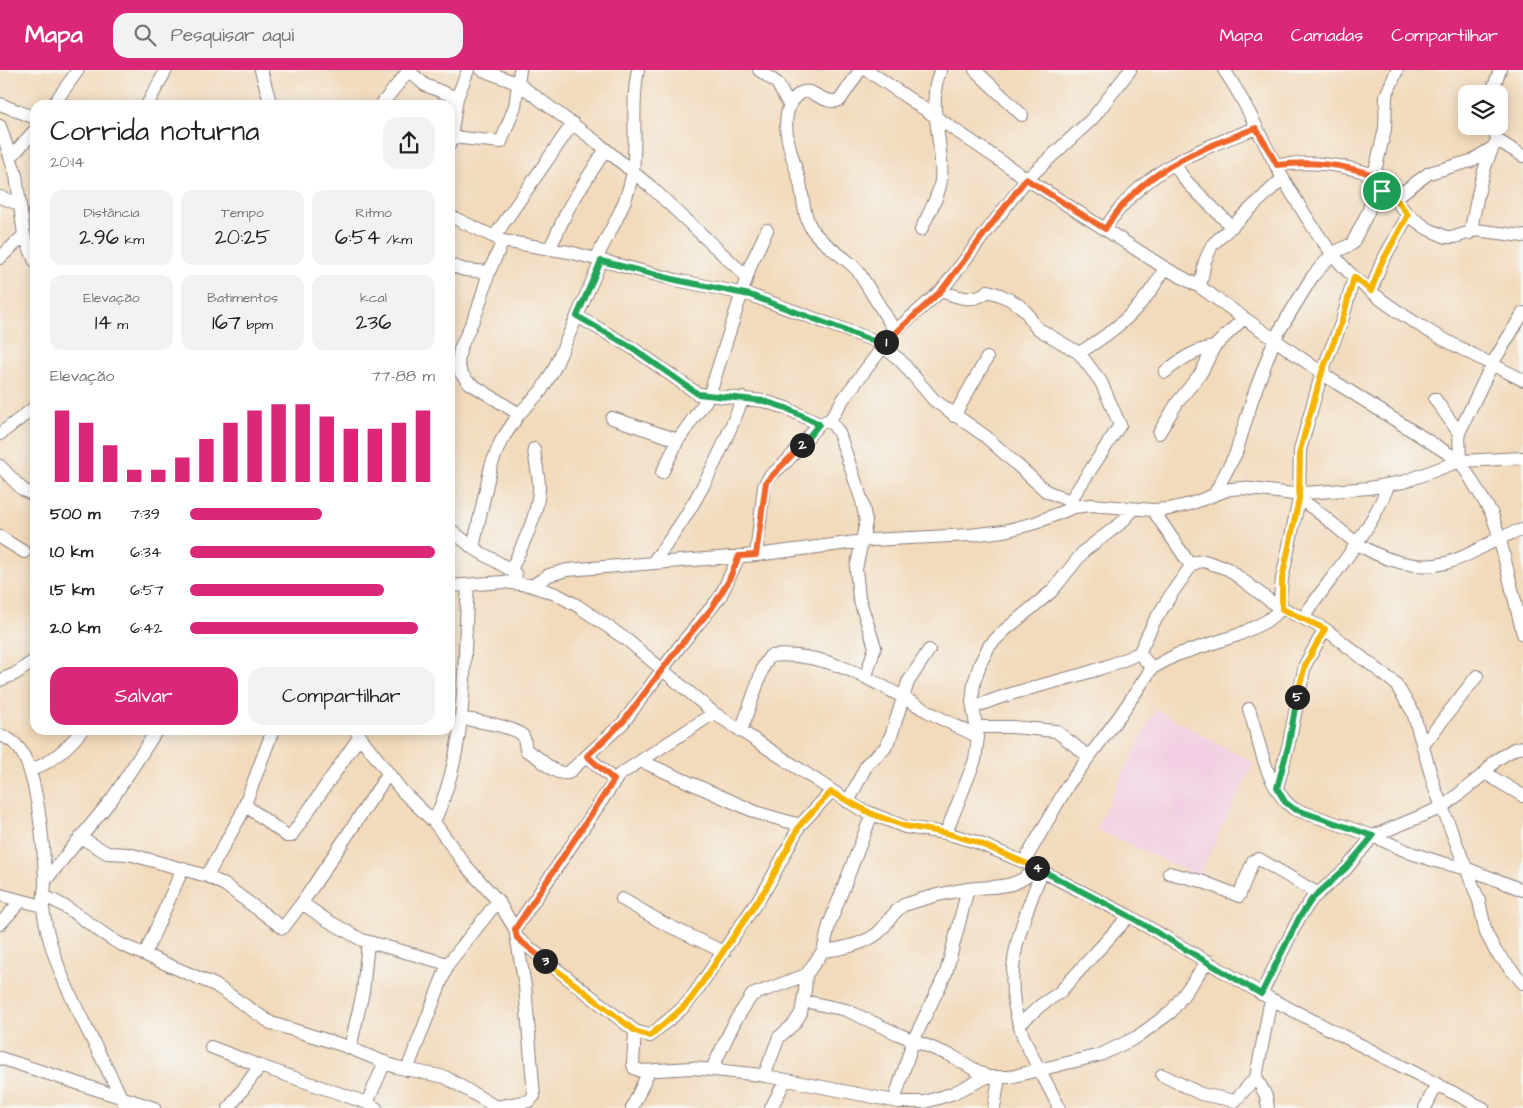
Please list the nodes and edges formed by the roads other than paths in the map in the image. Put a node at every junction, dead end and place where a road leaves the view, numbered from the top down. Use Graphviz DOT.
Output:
graph roads {
  1 [pos="78,70"];
  2 [pos="166,70"];
  3 [pos="261,70"];
  4 [pos="409,70"];
  5 [pos="468,70"];
  6 [pos="482,70"];
  7 [pos="520,70"];
  8 [pos="638,70"];
  9 [pos="759,70"];
  10 [pos="860,70"];
  11 [pos="867,70"];
  12 [pos="941,70"];
  13 [pos="975,70"];
  14 [pos="1130,70"];
  15 [pos="1224,70"];
  16 [pos="1397,70"];
  17 [pos="1500,70"];
  18 [pos="519,84"];
  19 [pos="1495,85"];
  20 [pos="458,98"];
  21 [pos="57,100"];
  22 [pos="150,100"];
  23 [pos="270,100"];
  24 [pos="385,100"];
  25 [pos="0,104"];
  26 [pos="790,106"];
  27 [pos="1022,115"];
  28 [pos="30,116"];
  29 [pos="455,116"];
  30 [pos="938,120"];
  31 [pos="573,124"];
  32 [pos="0,126"];
  33 [pos="1256,128"];
  34 [pos="30,135"];
  35 [pos="1494,135"];
  36 [pos="455,140"];
  37 [pos="1495,144"];
  38 [pos="605,150"];
  39 [pos="7,156"];
  40 [pos="1523,156"];
  41 [pos="1174,164"];
  42 [pos="1277,165"];
  43 [pos="632,171"];
  44 [pos="1374,175"];
  45 [pos="1283,178"];
  46 [pos="1026,179"];
  47 [pos="1375,190"];
  48 [pos="0,197"];
  49 [pos="1395,198"];
  50 [pos="19,204"];
  51 [pos="1408,215"];
  52 [pos="455,218"];
  53 [pos="1232,227"];
  54 [pos="1105,229"];
  55 [pos="768,230"];
  56 [pos="921,230"];
  57 [pos="1470,233"];
  58 [pos="24,235"];
  59 [pos="1523,236"];
  60 [pos="498,239"];
  61 [pos="550,248"];
  62 [pos="30,249"];
  63 [pos="1334,253"];
  64 [pos="0,258"];
  65 [pos="598,260"];
  66 [pos="455,267"];
  67 [pos="1164,268"];
  68 [pos="489,272"];
  69 [pos="747,277"];
  70 [pos="1354,277"];
  71 [pos="1200,287"];
  72 [pos="941,291"];
  73 [pos="1371,291"];
  74 [pos="741,293"];
  75 [pos="1523,313"];
  76 [pos="577,316"];
  77 [pos="1244,318"];
  78 [pos="895,332"];
  79 [pos="1275,338"];
  80 [pos="884,345"];
  81 [pos="1214,346"];
  82 [pos="1079,353"];
  83 [pos="987,358"];
  84 [pos="1492,364"];
  85 [pos="1165,372"];
  86 [pos="1322,372"];
  87 [pos="1523,380"];
  88 [pos="708,396"];
  89 [pos="744,398"];
  90 [pos="1436,399"];
  91 [pos="30,411"];
  92 [pos="518,414"];
  93 [pos="954,416"];
  94 [pos="612,418"];
  95 [pos="825,422"];
  96 [pos="1159,433"];
  97 [pos="1459,433"];
  98 [pos="0,434"];
  99 [pos="678,440"];
  100 [pos="534,449"];
  101 [pos="1523,458"];
  102 [pos="1460,461"];
  103 [pos="0,466"];
  104 [pos="662,473"];
  105 [pos="1388,484"];
  106 [pos="30,493"];
  107 [pos="1215,493"];
  108 [pos="1299,496"];
  109 [pos="1072,504"];
  110 [pos="1134,508"];
  111 [pos="1153,510"];
  112 [pos="1523,530"];
  113 [pos="455,533"];
  114 [pos="1499,536"];
  115 [pos="0,537"];
  116 [pos="862,542"];
  117 [pos="1356,542"];
  118 [pos="473,548"];
  119 [pos="24,552"];
  120 [pos="756,555"];
  121 [pos="739,556"];
  122 [pos="653,562"];
  123 [pos="1191,566"];
  124 [pos="512,570"];
  125 [pos="468,585"];
  126 [pos="528,585"];
  127 [pos="455,586"];
  128 [pos="1282,609"];
  129 [pos="1303,618"];
  130 [pos="1325,629"];
  131 [pos="1523,632"];
  132 [pos="929,650"];
  133 [pos="1139,653"];
  134 [pos="30,664"];
  135 [pos="663,668"];
  136 [pos="1152,668"];
  137 [pos="866,676"];
  138 [pos="1477,676"];
  139 [pos="0,680"];
  140 [pos="903,698"];
  141 [pos="973,708"];
  142 [pos="1250,709"];
  143 [pos="714,713"];
  144 [pos="462,718"];
  145 [pos="741,731"];
  146 [pos="977,732"];
  147 [pos="0,735"];
  148 [pos="78,735"];
  149 [pos="154,735"];
  150 [pos="271,735"];
  151 [pos="357,735"];
  152 [pos="359,735"];
  153 [pos="1424,744"];
  154 [pos="1523,747"];
  155 [pos="587,756"];
  156 [pos="1088,756"];
  157 [pos="641,761"];
  158 [pos="30,771"];
  159 [pos="1485,773"];
  160 [pos="388,774"];
  161 [pos="614,780"];
  162 [pos="1277,788"];
  163 [pos="831,792"];
  164 [pos="1523,796"];
  165 [pos="848,802"];
  166 [pos="245,805"];
  167 [pos="1442,808"];
  168 [pos="872,814"];
  169 [pos="434,822"];
  170 [pos="800,825"];
  171 [pos="946,833"];
  172 [pos="1373,836"];
  173 [pos="82,838"];
  174 [pos="1024,862"];
  175 [pos="183,868"];
  176 [pos="1468,869"];
  177 [pos="1039,870"];
  178 [pos="1169,873"];
  179 [pos="208,876"];
  180 [pos="45,881"];
  181 [pos="968,889"];
  182 [pos="1523,890"];
  183 [pos="1317,893"];
  184 [pos="0,895"];
  185 [pos="622,899"];
  186 [pos="44,901"];
  187 [pos="498,901"];
  188 [pos="20,902"];
  189 [pos="302,903"];
  190 [pos="1129,916"];
  191 [pos="0,924"];
  192 [pos="516,934"];
  193 [pos="368,942"];
  194 [pos="724,952"];
  195 [pos="823,952"];
  196 [pos="145,954"];
  197 [pos="1208,961"];
  198 [pos="448,964"];
  199 [pos="806,975"];
  200 [pos="1523,983"];
  201 [pos="1266,996"];
  202 [pos="804,1002"];
  203 [pos="1019,1025"];
  204 [pos="635,1031"];
  205 [pos="913,1040"];
  206 [pos="211,1047"];
  207 [pos="350,1048"];
  208 [pos="0,1058"];
  209 [pos="385,1062"];
  210 [pos="260,1066"];
  211 [pos="712,1069"];
  212 [pos="407,1070"];
  213 [pos="1040,1070"];
  214 [pos="650,1071"];
  215 [pos="1162,1075"];
  216 [pos="764,1076"];
  217 [pos="993,1077"];
  218 [pos="1256,1077"];
  219 [pos="785,1080"];
  220 [pos="1437,1084"];
  221 [pos="124,1102"];
  222 [pos="897,1103"];
  223 [pos="372,1105"];
  224 [pos="497,1107"];
  225 [pos="154,1108"];
  226 [pos="229,1108"];
  227 [pos="632,1108"];
  228 [pos="771,1108"];
  229 [pos="994,1108"];
  230 [pos="1059,1108"];
  231 [pos="1268,1108"];
  232 [pos="1425,1108"];
  233 [pos="1483,1108"];
  1 -- 21 [label="street"];
  2 -- 22 [label="street"];
  3 -- 23 [label="street"];
  4 -- 20 [label="street"];
  4 -- 24 [label="street"];
  5 -- 20 [label="street"];
  6 -- 18 [label="street"];
  7 -- 18 [label="street"];
  8 -- 43 [label="street"];
  9 -- 26 [label="street"];
  10 -- 26 [label="street"];
  11 -- 30 [label="street"];
  12 -- 30 [label="street"];
  13 -- 27 [label="street"];
  14 -- 46 [label="street"];
  15 -- 33 [label="street"];
  16 -- 44 [label="street"];
  17 -- 19 [label="street"];
  18 -- 31 [label="street"];
  18 -- 36 [label="street"];
  20 -- 29 [label="street"];
  25 -- 28 [label="street"];
  26 -- 78 [label="street"];
  30 -- 46 [label="street"];
  30 -- 56 [label="street"];
  31 -- 38 [label="street"];
  31 -- 60 [label="street"];
  32 -- 39 [label="street"];
  33 -- 41 [label="street"];
  33 -- 42 [label="street"];
  34 -- 39 [label="street"];
  35 -- 37 [label="street"];
  37 -- 40 [label="street"];
  37 -- 49 [label="street"];
  37 -- 57 [label="street"];
  38 -- 43 [label="street"];
  38 -- 61 [label="street"];
  39 -- 50 [label="street"];
  41 -- 53 [label="street"];
  41 -- 54 [label="street"];
  42 -- 44 [label="street"];
  42 -- 45 [label="street"];
  43 -- 65 [label="street"];
  43 -- 69 [label="street"];
  44 -- 47 [label="street"];
  45 -- 53 [label="street"];
  45 -- 63 [label="street"];
  46 -- 54 [label="street"];
  46 -- 72 [label="street"];
  47 -- 49 [label="street"];
  47 -- 63 [label="street"];
  48 -- 50 [label="street"];
  49 -- 51 [label="street"];
  50 -- 58 [label="street"];
  51 -- 57 [label="street"];
  51 -- 73 [label="street"];
  52 -- 60 [label="street"];
  53 -- 71 [label="street"];
  54 -- 67 [label="street"];
  55 -- 69 [label="street"];
  57 -- 59 [label="street"];
  58 -- 62 [label="street"];
  58 -- 64 [label="street"];
  60 -- 61 [label="street"];
  60 -- 68 [label="street"];
  61 -- 65 [label="street"];
  63 -- 70 [label="street"];
  63 -- 79 [label="street"];
  65 -- 74 [label="street"];
  65 -- 76 [label="street"];
  66 -- 68 [label="street"];
  67 -- 71 [label="street"];
  67 -- 82 [label="street"];
  68 -- 92 [label="street"];
  69 -- 74 [label="street"];
  70 -- 73 [label="street"];
  70 -- 86 [label="street"];
  71 -- 77 [label="street"];
  72 -- 78 [label="street"];
  72 -- 82 [label="street"];
  73 -- 84 [label="street"];
  74 -- 80 [label="street"];
  74 -- 88 [label="street"];
  75 -- 84 [label="street"];
  76 -- 88 [label="street"];
  76 -- 92 [label="street"];
  77 -- 79 [label="street"];
  77 -- 81 [label="street"];
  78 -- 80 [label="street"];
  79 -- 86 [label="street"];
  79 -- 107 [label="street"];
  80 -- 93 [label="street"];
  80 -- 95 [label="street"];
  81 -- 85 [label="street"];
  81 -- 96 [label="street"];
  82 -- 109 [label="street"];
  83 -- 93 [label="street"];
  84 -- 87 [label="street"];
  84 -- 97 [label="street"];
  86 -- 102 [label="street"];
  86 -- 108 [label="street"];
  88 -- 89 [label="street"];
  88 -- 99 [label="street"];
  89 -- 95 [label="street"];
  89 -- 122 [label="street"];
  90 -- 97 [label="street"];
  91 -- 98 [label="street"];
  92 -- 118 [label="street"];
  93 -- 109 [label="street"];
  94 -- 99 [label="street"];
  95 -- 116 [label="street"];
  95 -- 120 [label="street"];
  97 -- 102 [label="street"];
  99 -- 104 [label="street"];
  100 -- 124 [label="street"];
  101 -- 102 [label="street"];
  102 -- 105 [label="street"];
  102 -- 114 [label="street"];
  103 -- 106 [label="street"];
  105 -- 108 [label="street"];
  105 -- 117 [label="street"];
  107 -- 108 [label="street"];
  107 -- 111 [label="street"];
  108 -- 117 [label="street"];
  108 -- 128 [label="street"];
  109 -- 110 [label="street"];
  109 -- 116 [label="street"];
  110 -- 111 [label="street"];
  110 -- 141 [label="street"];
  111 -- 123 [label="street"];
  112 -- 114 [label="street"];
  113 -- 118 [label="street"];
  114 -- 117 [label="street"];
  114 -- 131 [label="street"];
  115 -- 119 [label="street"];
  116 -- 120 [label="street"];
  116 -- 137 [label="street"];
  117 -- 129 [label="street"];
  118 -- 124 [label="street"];
  120 -- 121 [label="street"];
  121 -- 122 [label="street"];
  121 -- 135 [label="street"];
  122 -- 126 [label="street"];
  123 -- 128 [label="street"];
  123 -- 133 [label="street"];
  124 -- 126 [label="street"];
  125 -- 126 [label="street"];
  125 -- 127 [label="street"];
  125 -- 144 [label="street"];
  126 -- 135 [label="street"];
  128 -- 129 [label="street"];
  128 -- 136 [label="street"];
  129 -- 130 [label="street"];
  130 -- 153 [label="street"];
  130 -- 162 [label="street"];
  132 -- 140 [label="street"];
  133 -- 136 [label="street"];
  133 -- 141 [label="street"];
  134 -- 139 [label="street"];
  135 -- 143 [label="street"];
  135 -- 155 [label="street"];
  136 -- 156 [label="street"];
  137 -- 140 [label="street"];
  137 -- 145 [label="street"];
  138 -- 153 [label="street"];
  140 -- 146 [label="street"];
  140 -- 165 [label="street"];
  141 -- 146 [label="street"];
  142 -- 162 [label="street"];
  143 -- 145 [label="street"];
  143 -- 157 [label="street"];
  144 -- 155 [label="street"];
  144 -- 169 [label="street"];
  145 -- 163 [label="street"];
  146 -- 156 [label="street"];
  146 -- 171 [label="street"];
  147 -- 158 [label="street"];
  148 -- 158 [label="street"];
  149 -- 173 [label="street"];
  150 -- 166 [label="street"];
  151 -- 166 [label="street"];
  152 -- 160 [label="street"];
  153 -- 167 [label="street"];
  154 -- 159 [label="street"];
  155 -- 161 [label="street"];
  156 -- 174 [label="street"];
  157 -- 161 [label="street"];
  157 -- 170 [label="street"];
  158 -- 180 [label="street"];
  159 -- 164 [label="street"];
  159 -- 167 [label="street"];
  160 -- 169 [label="street"];
  160 -- 189 [label="street"];
  161 -- 192 [label="street"];
  162 -- 172 [label="street"];
  163 -- 165 [label="street"];
  163 -- 170 [label="street"];
  165 -- 168 [label="street"];
  166 -- 179 [label="street"];
  167 -- 172 [label="street"];
  167 -- 176 [label="street"];
  168 -- 171 [label="street"];
  168 -- 195 [label="street"];
  169 -- 187 [label="street"];
  170 -- 194 [label="street"];
  171 -- 174 [label="street"];
  172 -- 176 [label="street"];
  172 -- 183 [label="street"];
  173 -- 175 [label="street"];
  173 -- 180 [label="street"];
  174 -- 177 [label="street"];
  175 -- 179 [label="street"];
  175 -- 196 [label="street"];
  176 -- 182 [label="street"];
  176 -- 200 [label="street"];
  177 -- 181 [label="street"];
  177 -- 190 [label="street"];
  177 -- 203 [label="street"];
  178 -- 183 [label="street"];
  179 -- 189 [label="street"];
  180 -- 186 [label="street"];
  181 -- 195 [label="street"];
  181 -- 205 [label="street"];
  183 -- 201 [label="street"];
  184 -- 188 [label="street"];
  185 -- 194 [label="street"];
  186 -- 188 [label="street"];
  186 -- 196 [label="street"];
  186 -- 221 [label="street"];
  187 -- 192 [label="street"];
  187 -- 198 [label="street"];
  188 -- 191 [label="street"];
  189 -- 193 [label="street"];
  190 -- 197 [label="street"];
  190 -- 203 [label="street"];
  192 -- 204 [label="street"];
  192 -- 224 [label="street"];
  193 -- 198 [label="street"];
  193 -- 207 [label="street"];
  194 -- 204 [label="street"];
  195 -- 199 [label="street"];
  196 -- 207 [label="street"];
  197 -- 201 [label="street"];
  197 -- 213 [label="street"];
  198 -- 212 [label="street"];
  199 -- 202 [label="street"];
  199 -- 211 [label="street"];
  201 -- 218 [label="street"];
  201 -- 220 [label="street"];
  202 -- 205 [label="street"];
  202 -- 216 [label="street"];
  203 -- 213 [label="street"];
  204 -- 214 [label="street"];
  205 -- 217 [label="street"];
  205 -- 222 [label="street"];
  206 -- 210 [label="street"];
  207 -- 209 [label="street"];
  208 -- 221 [label="street"];
  209 -- 212 [label="street"];
  209 -- 223 [label="street"];
  210 -- 223 [label="street"];
  210 -- 226 [label="street"];
  211 -- 214 [label="street"];
  211 -- 216 [label="street"];
  212 -- 224 [label="street"];
  213 -- 217 [label="street"];
  213 -- 230 [label="street"];
  214 -- 227 [label="street"];
  215 -- 218 [label="street"];
  216 -- 219 [label="street"];
  217 -- 222 [label="street"];
  217 -- 229 [label="street"];
  218 -- 231 [label="street"];
  219 -- 222 [label="street"];
  219 -- 228 [label="street"];
  220 -- 232 [label="street"];
  220 -- 233 [label="street"];
  221 -- 225 [label="street"];
}
